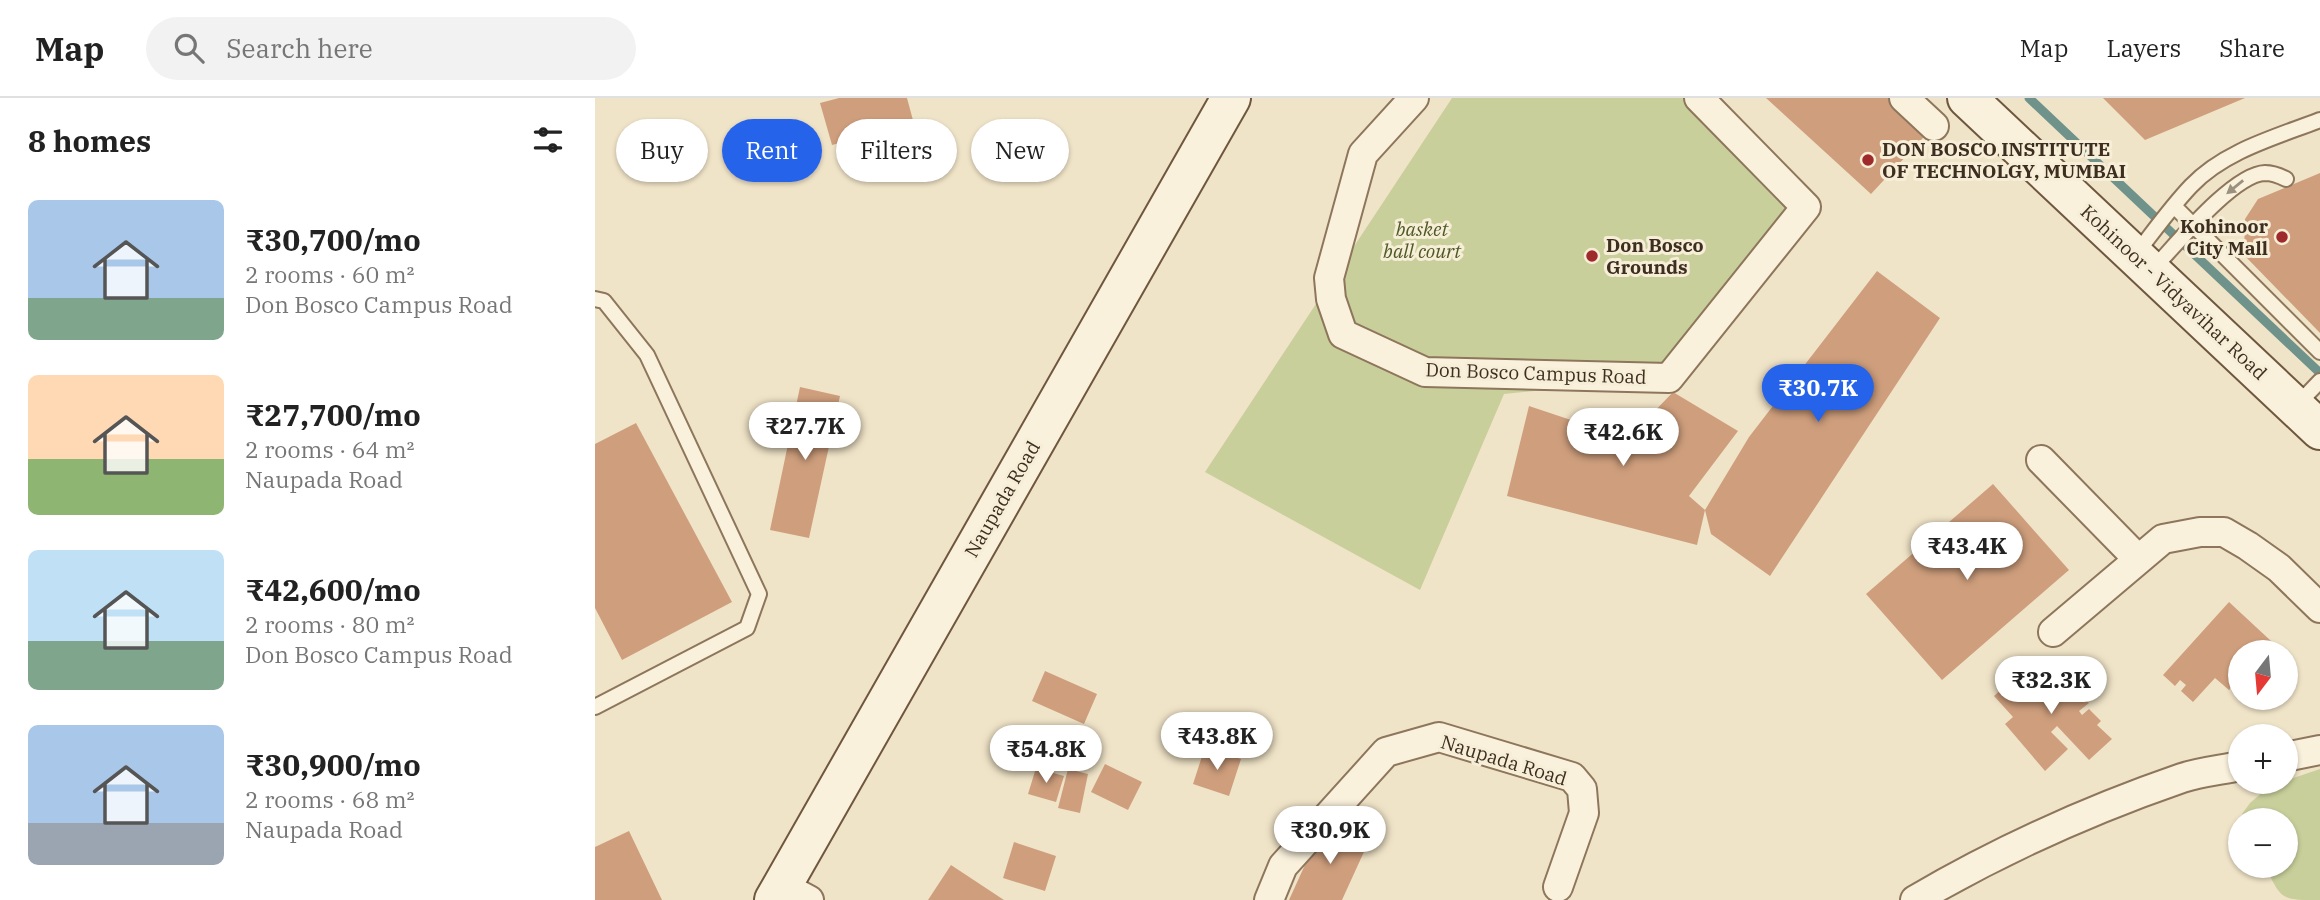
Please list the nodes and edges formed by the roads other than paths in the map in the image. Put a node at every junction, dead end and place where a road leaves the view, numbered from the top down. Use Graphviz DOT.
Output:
graph roads {
  1 [pos="1231,98"];
  2 [pos="1414,98"];
  3 [pos="1699,98"];
  4 [pos="1903,98"];
  5 [pos="1967,98"];
  6 [pos="2320,120"];
  7 [pos="1934,126"];
  8 [pos="2286,179"];
  9 [pos="2174,206"];
  10 [pos="2194,225"];
  11 [pos="2143,263"];
  12 [pos="595,299"];
  13 [pos="2320,352"];
  14 [pos="2312,406"];
  15 [pos="2041,460"];
  16 [pos="2137,558"];
  17 [pos="2320,608"];
  18 [pos="2053,632"];
  19 [pos="595,707"];
  20 [pos="2320,750"];
  21 [pos="2298,754"];
  22 [pos="2228,768"];
  23 [pos="1558,887"];
  24 [pos="788,895"];
  25 [pos="1269,900"];
  26 [pos="1915,900"];
  1 -- 24 [label="street, Naupada Road"];
  2 -- 3 [label="street, Don Bosco Campus Road"];
  4 -- 7 [label="street"];
  5 -- 11 [label="street, Kohinoor - Vidyavihar Road"];
  6 -- 9 [label="lane"];
  8 -- 10 [label="lane, one-way"];
  9 -- 10 [label="lane"];
  9 -- 11 [label="lane"];
  10 -- 11 [label="lane"];
  10 -- 13 [label="lane"];
  11 -- 14 [label="street, Kohinoor - Vidyavihar Road"];
  12 -- 19 [label="lane"];
  15 -- 16 [label="street"];
  16 -- 17 [label="street"];
  16 -- 18 [label="street"];
  20 -- 21 [label="street"];
  22 -- 26 [label="street"];
  23 -- 25 [label="street, Naupada Road"];
}
